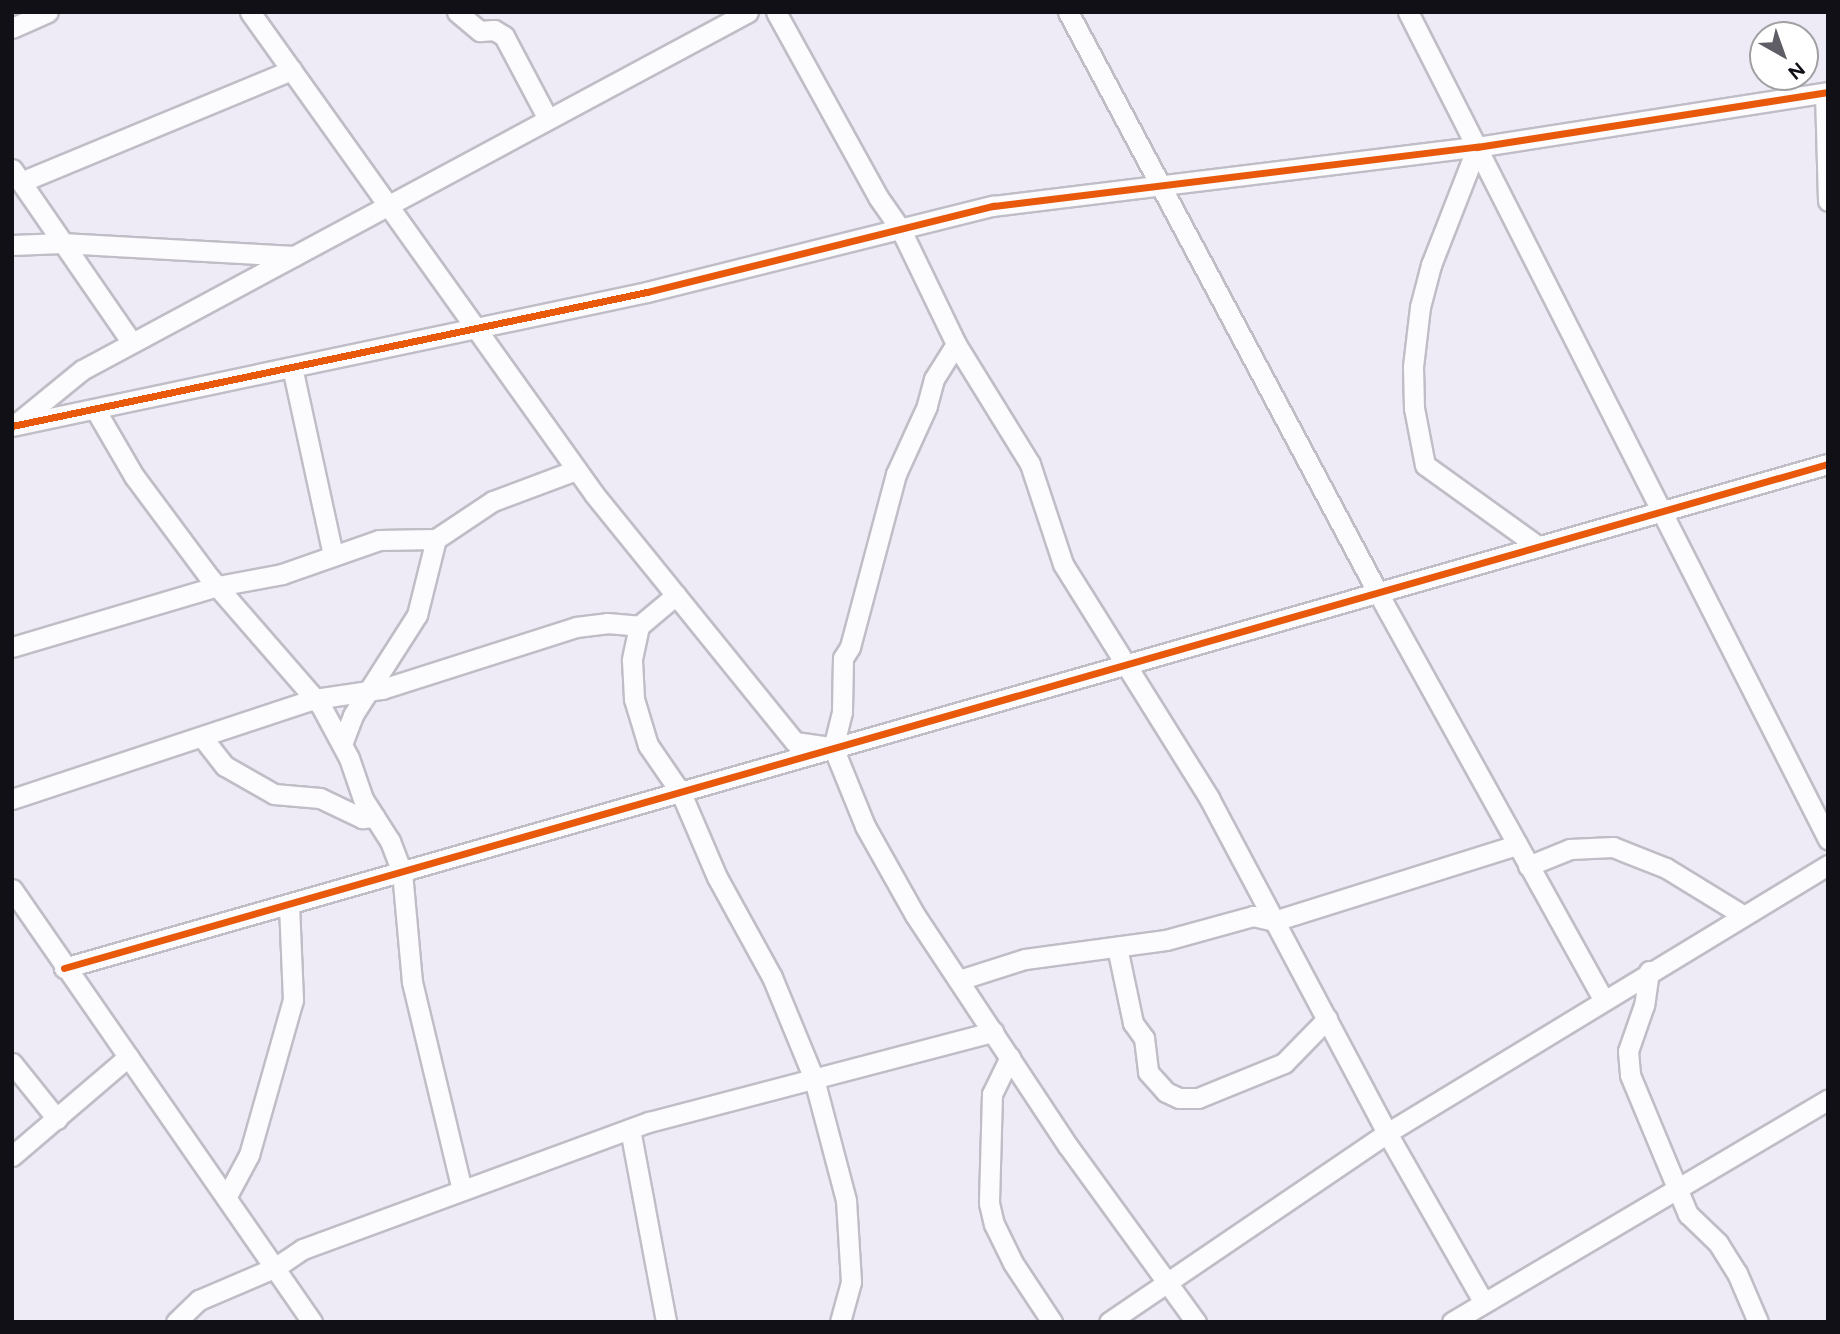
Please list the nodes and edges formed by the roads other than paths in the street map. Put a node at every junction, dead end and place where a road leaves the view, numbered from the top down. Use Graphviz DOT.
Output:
graph roads {
  1 [pos="48,12"];
  2 [pos="250,12"];
  3 [pos="457,12"];
  4 [pos="748,12"];
  5 [pos="776,12"];
  6 [pos="1068,12"];
  7 [pos="1408,12"];
  8 [pos="12,28"];
  9 [pos="292,70"];
  10 [pos="1826,93"];
  11 [pos="548,119"];
  12 [pos="1477,147"];
  13 [pos="17,175"];
  14 [pos="1157,186"];
  15 [pos="1828,201"];
  16 [pos="388,205"];
  17 [pos="901,228"];
  18 [pos="62,243"];
  19 [pos="12,245"];
  20 [pos="294,256"];
  21 [pos="474,328"];
  22 [pos="132,343"];
  23 [pos="956,344"];
  24 [pos="292,367"];
  25 [pos="95,409"];
  26 [pos="13,426"];
  27 [pos="1828,464"];
  28 [pos="576,470"];
  29 [pos="1663,511"];
  30 [pos="436,539"];
  31 [pos="1539,547"];
  32 [pos="333,555"];
  33 [pos="218,586"];
  34 [pos="1378,593"];
  35 [pos="676,595"];
  36 [pos="639,626"];
  37 [pos="12,646"];
  38 [pos="1126,666"];
  39 [pos="369,691"];
  40 [pos="315,699"];
  41 [pos="202,737"];
  42 [pos="342,744"];
  43 [pos="833,747"];
  44 [pos="681,793"];
  45 [pos="12,800"];
  46 [pos="375,817"];
  47 [pos="1828,839"];
  48 [pos="1517,845"];
  49 [pos="1528,866"];
  50 [pos="1828,866"];
  51 [pos="402,872"];
  52 [pos="12,889"];
  53 [pos="289,905"];
  54 [pos="1741,914"];
  55 [pos="1274,921"];
  56 [pos="1117,947"];
  57 [pos="64,968"];
  58 [pos="1649,971"];
  59 [pos="959,980"];
  60 [pos="1603,999"];
  61 [pos="1326,1019"];
  62 [pos="993,1032"];
  63 [pos="128,1057"];
  64 [pos="1010,1057"];
  65 [pos="12,1063"];
  66 [pos="814,1079"];
  67 [pos="1828,1100"];
  68 [pos="57,1119"];
  69 [pos="630,1129"];
  70 [pos="1387,1133"];
  71 [pos="12,1156"];
  72 [pos="1679,1185"];
  73 [pos="462,1191"];
  74 [pos="227,1196"];
  75 [pos="276,1267"];
  76 [pos="1169,1284"];
  77 [pos="1483,1301"];
  78 [pos="176,1322"];
  79 [pos="312,1322"];
  80 [pos="666,1322"];
  81 [pos="840,1322"];
  82 [pos="1052,1322"];
  83 [pos="1109,1322"];
  84 [pos="1196,1322"];
  85 [pos="1452,1322"];
  86 [pos="1758,1322"];
  1 -- 8 [label="street"];
  2 -- 9 [label="street"];
  3 -- 11 [label="street"];
  4 -- 11 [label="street"];
  5 -- 17 [label="street"];
  6 -- 14 [label="street"];
  7 -- 12 [label="street"];
  9 -- 13 [label="street"];
  9 -- 16 [label="street"];
  10 -- 12 [label="street"];
  10 -- 15 [label="street"];
  11 -- 16 [label="street"];
  12 -- 14 [label="street"];
  12 -- 29 [label="street"];
  12 -- 31 [label="street"];
  13 -- 18 [label="street"];
  14 -- 17 [label="street"];
  14 -- 34 [label="street"];
  16 -- 20 [label="street"];
  16 -- 21 [label="street"];
  17 -- 21 [label="street"];
  17 -- 23 [label="street"];
  18 -- 19 [label="street"];
  18 -- 20 [label="street"];
  18 -- 22 [label="street"];
  20 -- 22 [label="street"];
  21 -- 24 [label="street"];
  21 -- 28 [label="street"];
  22 -- 26 [label="street"];
  23 -- 38 [label="street"];
  23 -- 43 [label="street"];
  24 -- 25 [label="street"];
  24 -- 32 [label="street"];
  25 -- 26 [label="street"];
  25 -- 33 [label="street"];
  27 -- 29 [label="street"];
  28 -- 30 [label="street"];
  28 -- 35 [label="street"];
  29 -- 31 [label="street"];
  29 -- 47 [label="street"];
  30 -- 32 [label="street"];
  30 -- 39 [label="street"];
  31 -- 34 [label="street"];
  32 -- 33 [label="street"];
  33 -- 37 [label="street"];
  33 -- 40 [label="street"];
  34 -- 38 [label="street"];
  34 -- 48 [label="street"];
  35 -- 36 [label="street"];
  35 -- 43 [label="street"];
  36 -- 39 [label="street"];
  36 -- 44 [label="street"];
  38 -- 43 [label="street"];
  38 -- 55 [label="street"];
  39 -- 40 [label="street"];
  39 -- 42 [label="street"];
  40 -- 41 [label="street"];
  40 -- 42 [label="street"];
  41 -- 45 [label="street"];
  41 -- 46 [label="street"];
  42 -- 46 [label="street"];
  43 -- 44 [label="street"];
  43 -- 59 [label="street"];
  44 -- 51 [label="street"];
  44 -- 66 [label="street"];
  46 -- 51 [label="street"];
  48 -- 49 [label="street"];
  48 -- 55 [label="street"];
  49 -- 54 [label="street"];
  49 -- 60 [label="street"];
  50 -- 54 [label="street"];
  51 -- 53 [label="street"];
  51 -- 73 [label="street"];
  52 -- 57 [label="street"];
  53 -- 57 [label="street"];
  53 -- 74 [label="street"];
  54 -- 58 [label="street"];
  55 -- 56 [label="street"];
  55 -- 61 [label="street"];
  56 -- 59 [label="street"];
  56 -- 61 [label="street"];
  57 -- 63 [label="street"];
  58 -- 60 [label="street"];
  58 -- 72 [label="street"];
  59 -- 62 [label="street"];
  60 -- 70 [label="street"];
  61 -- 70 [label="street"];
  62 -- 64 [label="street"];
  62 -- 66 [label="street"];
  63 -- 68 [label="street"];
  63 -- 74 [label="street"];
  64 -- 76 [label="street"];
  64 -- 82 [label="street"];
  65 -- 68 [label="street"];
  66 -- 69 [label="street"];
  66 -- 81 [label="street"];
  67 -- 72 [label="street"];
  68 -- 71 [label="street"];
  69 -- 73 [label="street"];
  69 -- 80 [label="street"];
  70 -- 76 [label="street"];
  70 -- 77 [label="street"];
  72 -- 77 [label="street"];
  72 -- 86 [label="street"];
  73 -- 75 [label="street"];
  74 -- 75 [label="street"];
  75 -- 78 [label="street"];
  75 -- 79 [label="street"];
  76 -- 83 [label="street"];
  76 -- 84 [label="street"];
  77 -- 85 [label="street"];
}
